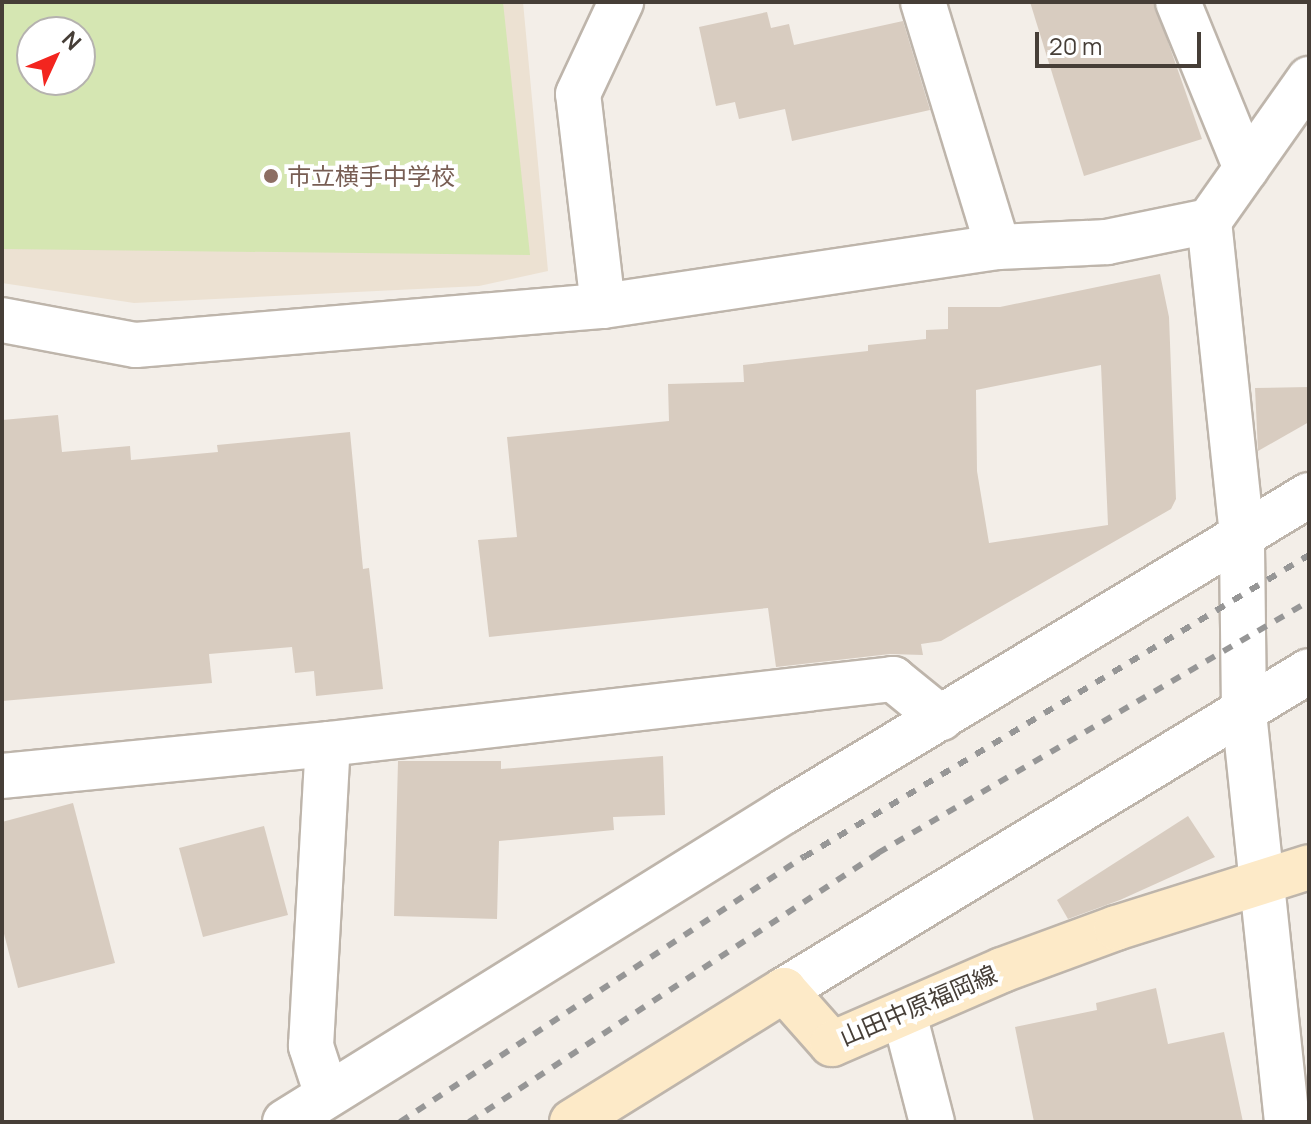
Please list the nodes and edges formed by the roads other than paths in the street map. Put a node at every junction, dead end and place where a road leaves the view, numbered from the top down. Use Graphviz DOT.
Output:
graph roads {
  1 [pos="621,2"];
  2 [pos="923,2"];
  3 [pos="1178,2"];
  4 [pos="1309,79"];
  5 [pos="1246,169"];
  6 [pos="1209,221"];
  7 [pos="998,247"];
  8 [pos="603,306"];
  9 [pos="2,320"];
  10 [pos="1309,495"];
  11 [pos="1242,535"];
  12 [pos="1309,671"];
  13 [pos="1244,710"];
  14 [pos="941,718"];
  15 [pos="328,744"];
  16 [pos="2,776"];
  17 [pos="1309,867"];
  18 [pos="1260,881"];
  19 [pos="784,990"];
  20 [pos="904,1014"];
  21 [pos="327,1095"];
  22 [pos="285,1122"];
  23 [pos="572,1122"];
  24 [pos="932,1122"];
  25 [pos="1287,1122"];
  1 -- 8 [label="street"];
  2 -- 7 [label="street"];
  3 -- 5 [label="street"];
  4 -- 5 [label="street"];
  5 -- 6 [label="street"];
  6 -- 7 [label="street"];
  6 -- 11 [label="street"];
  7 -- 8 [label="street"];
  8 -- 9 [label="street"];
  10 -- 11 [label="street"];
  11 -- 13 [label="street"];
  11 -- 14 [label="street"];
  12 -- 13 [label="street"];
  13 -- 18 [label="street"];
  13 -- 19 [label="street"];
  14 -- 15 [label="street"];
  14 -- 21 [label="street"];
  15 -- 16 [label="street"];
  15 -- 21 [label="street"];
  17 -- 18 [label="main road, 山田中原福岡線"];
  18 -- 20 [label="main road, 山田中原福岡線"];
  18 -- 25 [label="street"];
  19 -- 20 [label="main road, 山田中原福岡線"];
  19 -- 23 [label="main road"];
  20 -- 24 [label="street"];
  21 -- 22 [label="street"];
}
